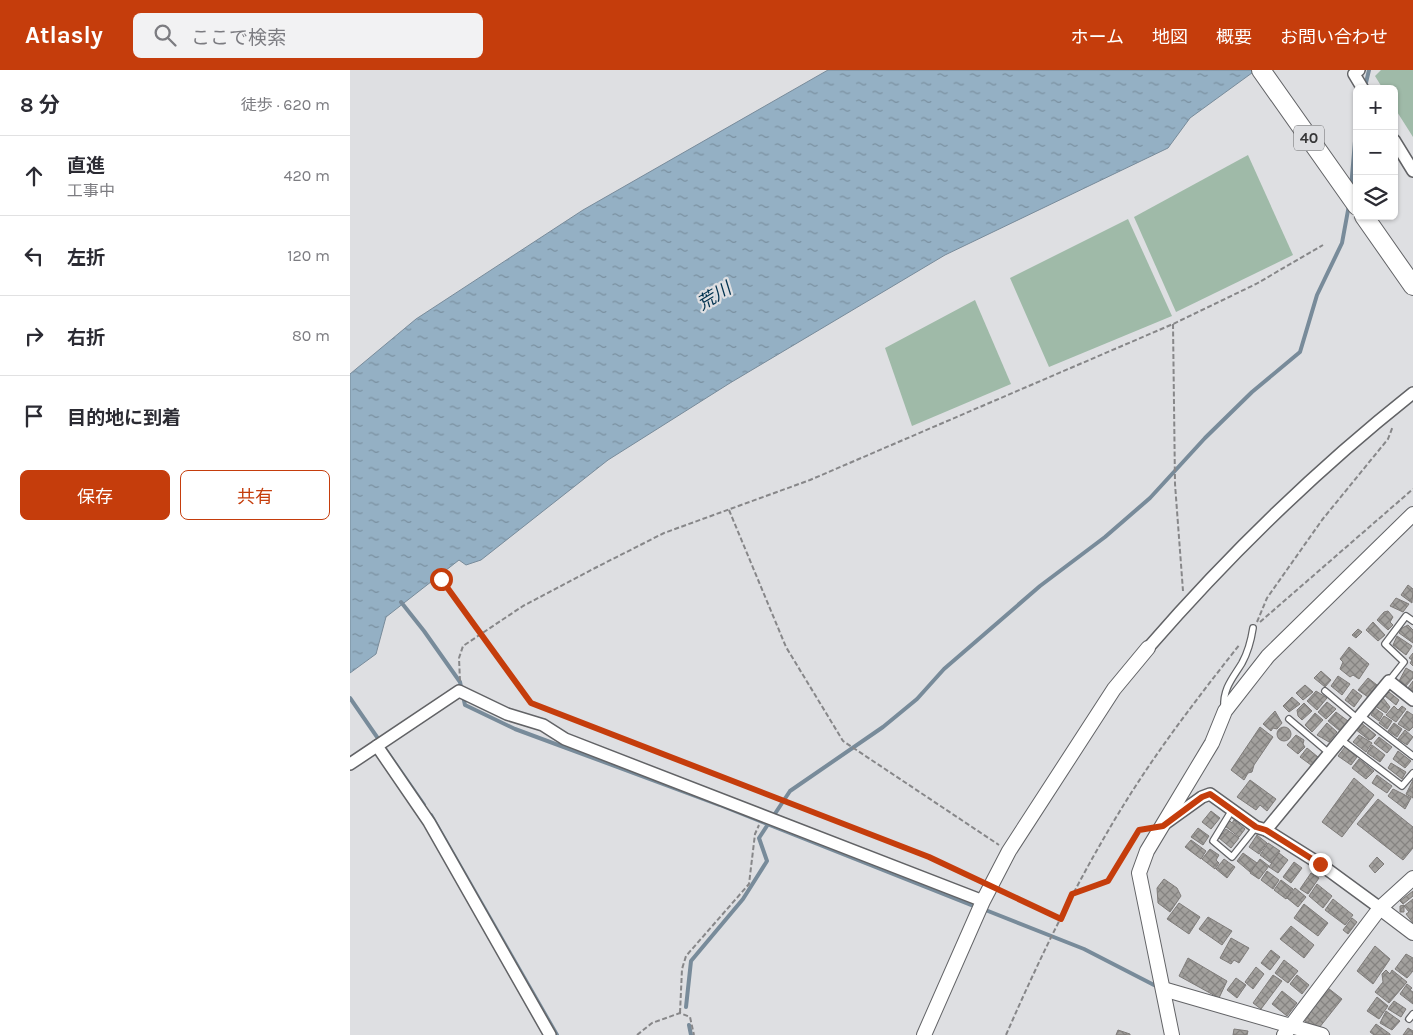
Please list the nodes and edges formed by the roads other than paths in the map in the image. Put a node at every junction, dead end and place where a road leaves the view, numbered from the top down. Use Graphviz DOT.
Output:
graph roads {
  1 [pos="1260,70"];
  2 [pos="1360,70"];
  3 [pos="1361,85"];
  4 [pos="1398,147"];
  5 [pos="1413,171"];
  6 [pos="1353,200"];
  7 [pos="1367,220"];
  8 [pos="1413,286"];
  9 [pos="1413,394"];
  10 [pos="1413,514"];
  11 [pos="1413,621"];
  12 [pos="1253,628"];
  13 [pos="1148,648"];
  14 [pos="1389,681"];
  15 [pos="1325,692"];
  16 [pos="1413,700"];
  17 [pos="1225,711"];
  18 [pos="1359,716"];
  19 [pos="1289,719"];
  20 [pos="1340,738"];
  21 [pos="377,746"];
  22 [pos="1329,753"];
  23 [pos="1413,756"];
  24 [pos="350,764"];
  25 [pos="1413,773"];
  26 [pos="1232,810"];
  27 [pos="1163,826"];
  28 [pos="1261,829"];
  29 [pos="1413,878"];
  30 [pos="982,905"];
  31 [pos="1380,908"];
  32 [pos="1413,933"];
  33 [pos="1163,989"];
  34 [pos="1288,1029"];
  35 [pos="550,1035"];
  36 [pos="924,1035"];
  37 [pos="1172,1035"];
  38 [pos="1322,1035"];
  1 -- 6 [label="main road, 40"];
  2 -- 3 [label="street"];
  4 -- 5 [label="street"];
  7 -- 8 [label="main road"];
  9 -- 13 [label="street"];
  10 -- 17 [label="street"];
  11 -- 14 [label="lane"];
  12 -- 17 [label="lane"];
  13 -- 30 [label="street"];
  14 -- 16 [label="street"];
  14 -- 18 [label="street"];
  15 -- 18 [label="lane"];
  17 -- 27 [label="street"];
  18 -- 20 [label="street"];
  18 -- 23 [label="lane"];
  19 -- 22 [label="lane"];
  20 -- 22 [label="street"];
  20 -- 25 [label="lane"];
  21 -- 24 [label="street"];
  21 -- 30 [label="street"];
  21 -- 35 [label="street"];
  22 -- 28 [label="street"];
  26 -- 27 [label="street"];
  26 -- 28 [label="street"];
  26 -- 28 [label="lane"];
  27 -- 33 [label="street"];
  28 -- 31 [label="street"];
  29 -- 31 [label="street"];
  30 -- 36 [label="street"];
  31 -- 32 [label="street"];
  31 -- 34 [label="street"];
  33 -- 34 [label="street"];
  33 -- 37 [label="street"];
  34 -- 38 [label="street"];
}
